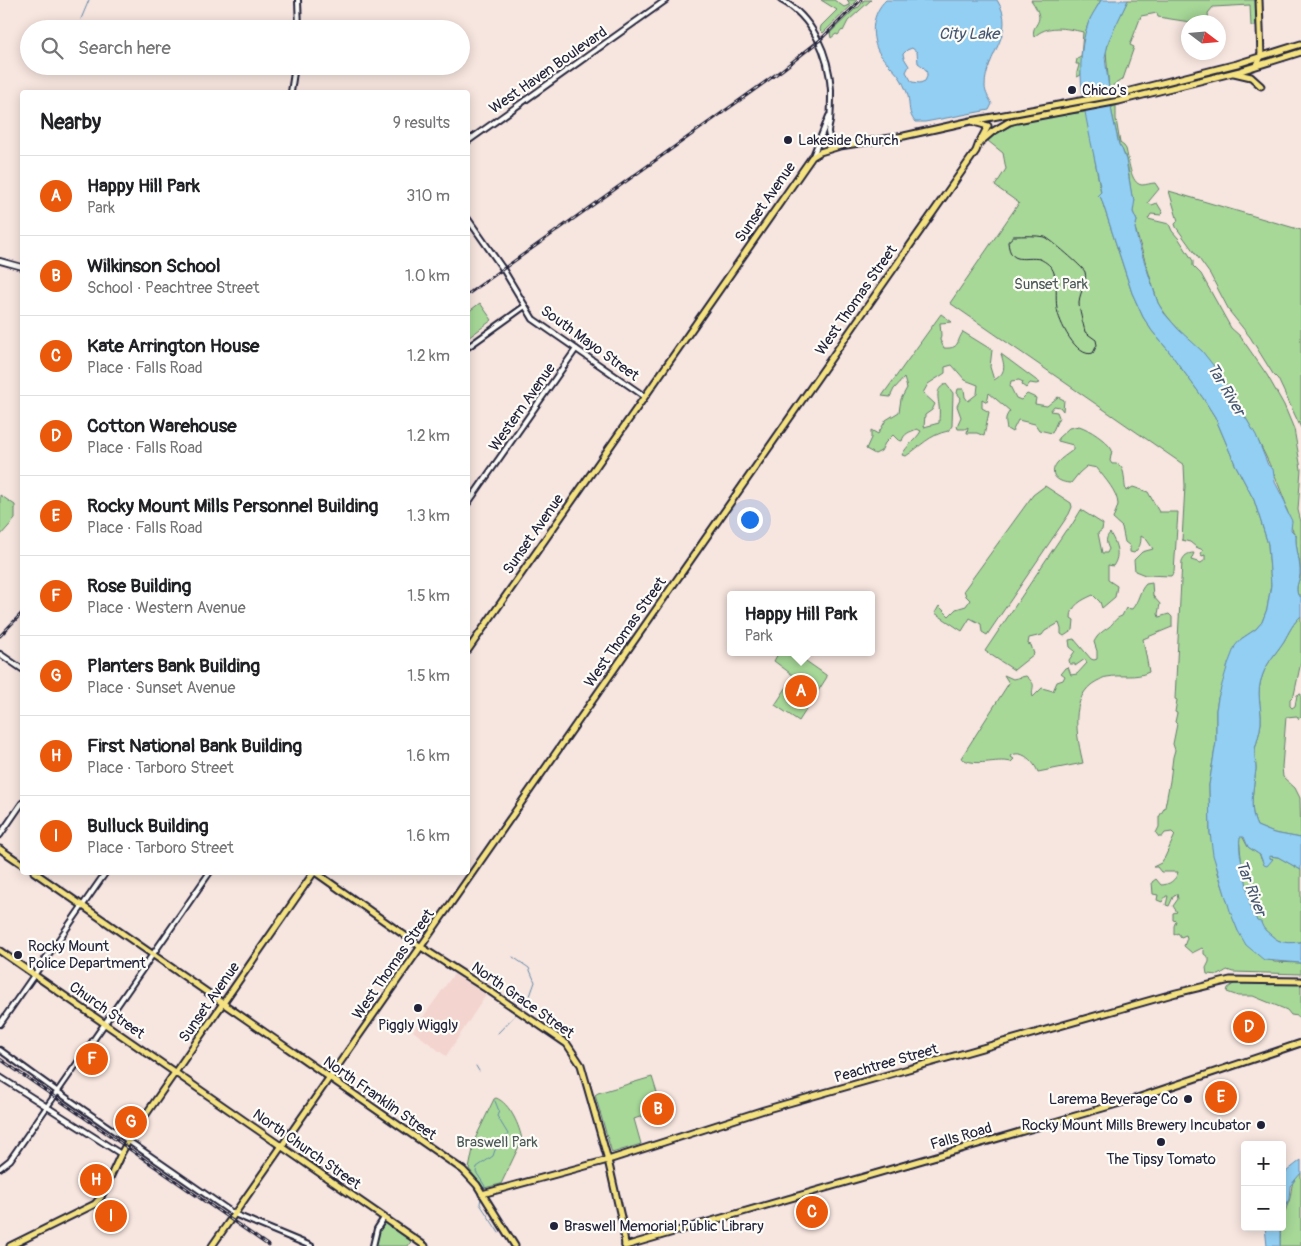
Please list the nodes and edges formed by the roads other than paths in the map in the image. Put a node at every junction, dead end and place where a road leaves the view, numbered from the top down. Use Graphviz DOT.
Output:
graph roads {
  1 [pos="298,0"];
  2 [pos="666,0"];
  3 [pos="781,0"];
  4 [pos="1258,0"];
  5 [pos="299,20"];
  6 [pos="1301,44"];
  7 [pos="1301,52"];
  8 [pos="1261,56"];
  9 [pos="1257,65"];
  10 [pos="1231,73"];
  11 [pos="293,75"];
  12 [pos="1261,86"];
  13 [pos="291,90"];
  14 [pos="830,114"];
  15 [pos="971,122"];
  16 [pos="470,140"];
  17 [pos="979,144"];
  18 [pos="840,146"];
  19 [pos="812,157"];
  20 [pos="470,222"];
  21 [pos="0,261"];
  22 [pos="20,266"];
  23 [pos="525,306"];
  24 [pos="470,346"];
  25 [pos="576,350"];
  26 [pos="644,396"];
  27 [pos="470,500"];
  28 [pos="470,647"];
  29 [pos="0,654"];
  30 [pos="20,668"];
  31 [pos="20,806"];
  32 [pos="0,835"];
  33 [pos="0,849"];
  34 [pos="20,863"];
  35 [pos="38,875"];
  36 [pos="104,875"];
  37 [pos="208,875"];
  38 [pos="312,875"];
  39 [pos="318,875"];
  40 [pos="83,906"];
  41 [pos="421,947"];
  42 [pos="0,951"];
  43 [pos="152,955"];
  44 [pos="34,975"];
  45 [pos="1301,981"];
  46 [pos="223,1004"];
  47 [pos="0,1024"];
  48 [pos="105,1024"];
  49 [pos="1301,1044"];
  50 [pos="0,1050"];
  51 [pos="175,1072"];
  52 [pos="0,1077"];
  53 [pos="329,1077"];
  54 [pos="58,1092"];
  55 [pos="47,1106"];
  56 [pos="127,1143"];
  57 [pos="280,1146"];
  58 [pos="121,1154"];
  59 [pos="608,1160"];
  60 [pos="0,1168"];
  61 [pos="482,1194"];
  62 [pos="234,1214"];
  63 [pos="384,1218"];
  64 [pos="10,1246"];
  65 [pos="212,1246"];
  66 [pos="311,1246"];
  67 [pos="373,1246"];
  68 [pos="425,1246"];
  69 [pos="515,1246"];
  70 [pos="625,1246"];
  1 -- 5 [label="street"];
  2 -- 16 [label="street, West Haven Boulevard"];
  3 -- 14 [label="street"];
  4 -- 8 [label="main road"];
  6 -- 8 [label="main road, Sunset Avenue"];
  7 -- 9 [label="main road"];
  8 -- 9 [label="main road"];
  8 -- 15 [label="main road, Sunset Avenue"];
  9 -- 10 [label="main road"];
  10 -- 12 [label="main road"];
  10 -- 17 [label="main road, West Thomas Street"];
  11 -- 13 [label="street"];
  14 -- 18 [label="street"];
  14 -- 19 [label="street"];
  15 -- 17 [label="main road"];
  15 -- 18 [label="main road, Sunset Avenue"];
  17 -- 41 [label="main road, West Thomas Street"];
  18 -- 19 [label="main road, Sunset Avenue"];
  19 -- 26 [label="main road, Sunset Avenue"];
  20 -- 23 [label="street, South Mayo Street"];
  21 -- 22 [label="street"];
  23 -- 24 [label="street"];
  23 -- 25 [label="street, South Mayo Street"];
  25 -- 26 [label="street, South Mayo Street"];
  25 -- 27 [label="street, Western Avenue"];
  26 -- 28 [label="main road, Sunset Avenue"];
  29 -- 30 [label="street"];
  31 -- 32 [label="street"];
  33 -- 34 [label="main road"];
  35 -- 40 [label="main road, North Franklin Street"];
  36 -- 40 [label="street"];
  37 -- 43 [label="street"];
  38 -- 46 [label="main road, Sunset Avenue"];
  39 -- 41 [label="main road, North Grace Street"];
  40 -- 43 [label="main road, North Franklin Street"];
  40 -- 44 [label="street"];
  41 -- 53 [label="main road, West Thomas Street"];
  41 -- 59 [label="main road, North Grace Street"];
  42 -- 44 [label="main road, Church Street"];
  43 -- 46 [label="main road, North Franklin Street"];
  43 -- 48 [label="street"];
  44 -- 47 [label="street"];
  44 -- 48 [label="main road, Church Street"];
  45 -- 59 [label="main road, Peachtree Street"];
  46 -- 51 [label="main road, Sunset Avenue"];
  46 -- 53 [label="main road, North Franklin Street"];
  48 -- 51 [label="main road, Church Street"];
  48 -- 54 [label="street"];
  49 -- 70 [label="main road, Falls Road"];
  50 -- 54 [label="street"];
  51 -- 56 [label="main road, Sunset Avenue"];
  51 -- 57 [label="main road, North Church Street"];
  52 -- 55 [label="street"];
  53 -- 57 [label="main road, West Thomas Street"];
  53 -- 61 [label="main road, North Franklin Street"];
  54 -- 55 [label="street"];
  54 -- 56 [label="street"];
  55 -- 58 [label="street"];
  55 -- 60 [label="street"];
  56 -- 58 [label="main road, Sunset Avenue"];
  56 -- 62 [label="street"];
  57 -- 62 [label="main road, West Thomas Street"];
  57 -- 63 [label="main road, North Church Street"];
  58 -- 64 [label="main road, Sunset Avenue"];
  59 -- 61 [label="main road, Peachtree Street"];
  59 -- 70 [label="main road, North Grace Street"];
  61 -- 69 [label="main road, North Franklin Street"];
  62 -- 65 [label="main road, West Thomas Street"];
  62 -- 66 [label="street"];
  63 -- 67 [label="street"];
  63 -- 68 [label="main road, North Church Street"];
}
